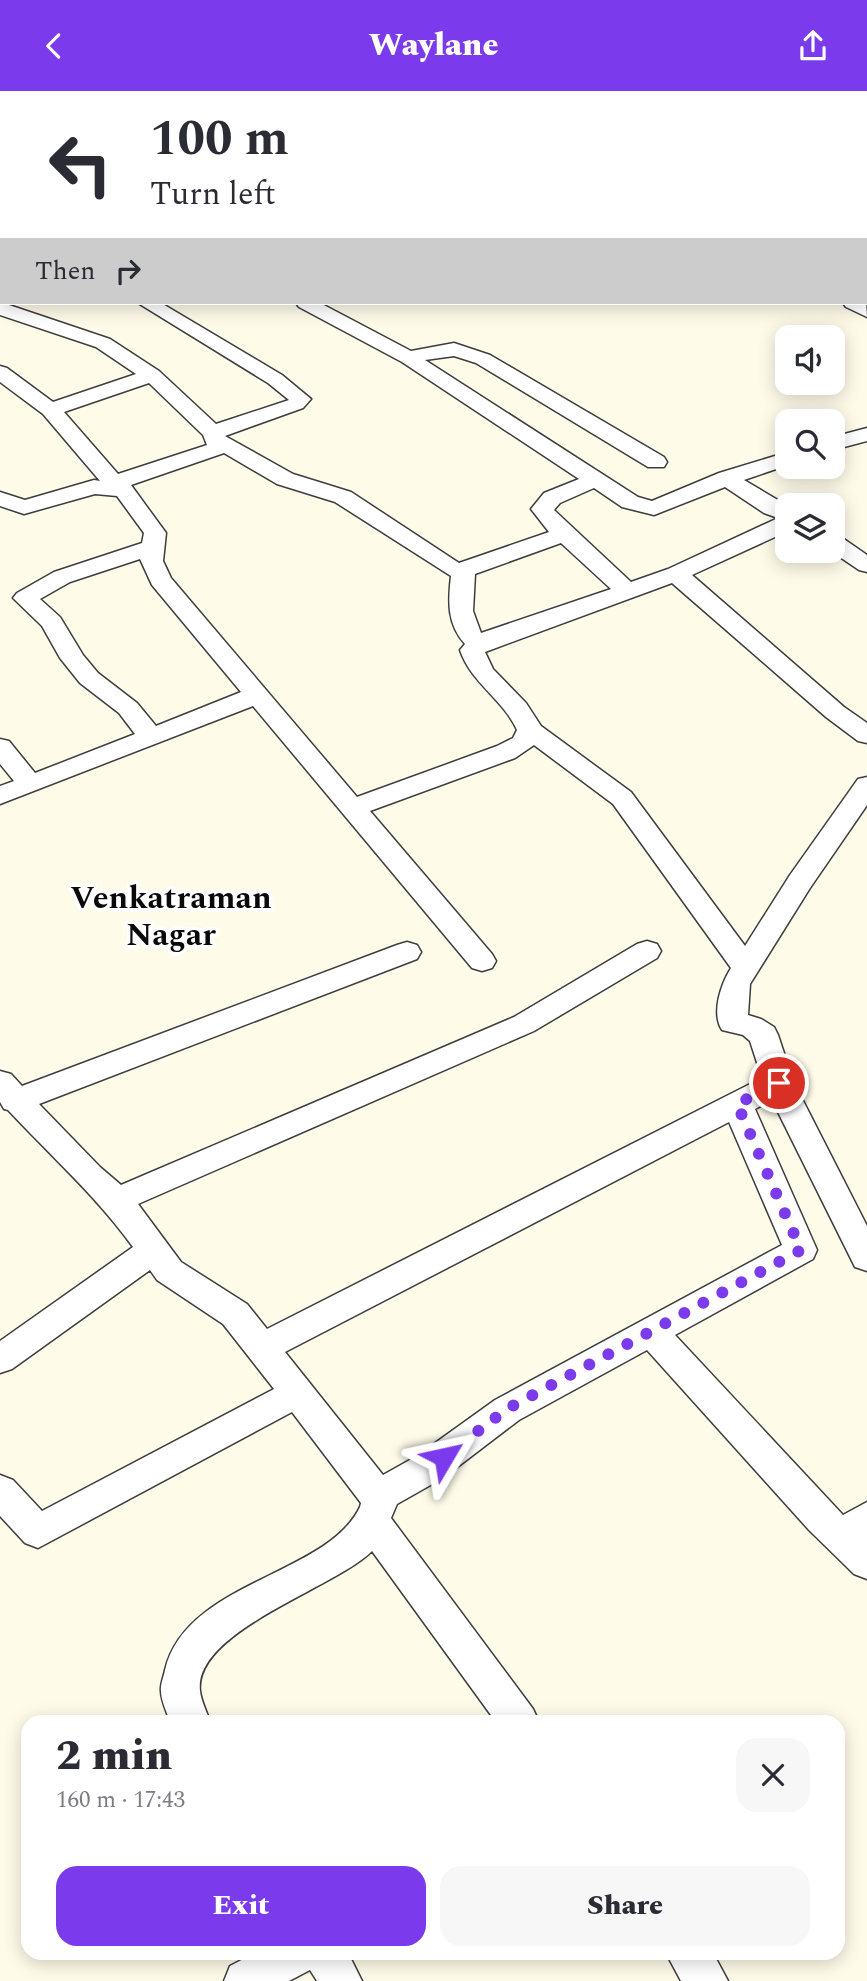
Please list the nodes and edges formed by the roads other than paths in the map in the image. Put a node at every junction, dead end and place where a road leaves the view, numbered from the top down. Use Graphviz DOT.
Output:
graph roads {
  1 [pos="151,305"];
  2 [pos="310,305"];
  3 [pos="0,308"];
  4 [pos="409,358"];
  5 [pos="0,372"];
  6 [pos="152,375"];
  7 [pos="50,411"];
  8 [pos="867,434"];
  9 [pos="215,437"];
  10 [pos="845,440"];
  11 [pos="656,462"];
  12 [pos="775,462"];
  13 [pos="727,478"];
  14 [pos="595,480"];
  15 [pos="119,487"];
  16 [pos="0,499"];
  17 [pos="775,509"];
  18 [pos="775,528"];
  19 [pos="564,534"];
  20 [pos="154,547"];
  21 [pos="845,550"];
  22 [pos="867,565"];
  23 [pos="464,570"];
  24 [pos="676,574"];
  25 [pos="627,591"];
  26 [pos="480,643"];
  27 [pos="257,695"];
  28 [pos="530,730"];
  29 [pos="867,735"];
  30 [pos="151,737"];
  31 [pos="0,747"];
  32 [pos="30,784"];
  33 [pos="867,785"];
  34 [pos="0,796"];
  35 [pos="352,808"];
  36 [pos="647,951"];
  37 [pos="407,952"];
  38 [pos="482,961"];
  39 [pos="746,968"];
  40 [pos="779,1083"];
  41 [pos="8,1091"];
  42 [pos="737,1104"];
  43 [pos="117,1200"];
  44 [pos="154,1250"];
  45 [pos="867,1258"];
  46 [pos="651,1331"];
  47 [pos="262,1348"];
  48 [pos="0,1359"];
  49 [pos="297,1393"];
  50 [pos="0,1491"];
  51 [pos="375,1509"];
  52 [pos="858,1539"];
  53 [pos="186,1715"];
  54 [pos="514,1715"];
  55 [pos="286,1960"];
  56 [pos="328,1960"];
  57 [pos="692,1960"];
  58 [pos="246,1981"];
  59 [pos="341,1981"];
  60 [pos="707,1981"];
  1 -- 9 [label="street"];
  2 -- 4 [label="street"];
  3 -- 6 [label="street"];
  4 -- 11 [label="street"];
  4 -- 14 [label="street"];
  5 -- 7 [label="street"];
  6 -- 7 [label="street"];
  6 -- 9 [label="street"];
  7 -- 15 [label="street"];
  8 -- 10 [label="street"];
  9 -- 15 [label="street"];
  9 -- 23 [label="street"];
  12 -- 13 [label="street"];
  13 -- 14 [label="street"];
  13 -- 17 [label="street"];
  14 -- 19 [label="street"];
  15 -- 16 [label="street"];
  15 -- 20 [label="street"];
  18 -- 24 [label="street"];
  19 -- 23 [label="street"];
  19 -- 25 [label="street"];
  20 -- 27 [label="street"];
  20 -- 30 [label="street"];
  21 -- 22 [label="street"];
  23 -- 26 [label="street"];
  24 -- 25 [label="street"];
  24 -- 29 [label="street"];
  25 -- 26 [label="street"];
  26 -- 28 [label="street"];
  27 -- 30 [label="street"];
  27 -- 35 [label="street"];
  28 -- 35 [label="street"];
  28 -- 39 [label="street"];
  30 -- 32 [label="street"];
  31 -- 32 [label="street"];
  32 -- 34 [label="street"];
  33 -- 39 [label="street"];
  35 -- 38 [label="street"];
  36 -- 43 [label="street"];
  37 -- 41 [label="street"];
  39 -- 40 [label="street"];
  40 -- 42 [label="street"];
  40 -- 45 [label="street"];
  41 -- 43 [label="street"];
  42 -- 46 [label="street"];
  42 -- 47 [label="street"];
  43 -- 44 [label="street"];
  44 -- 47 [label="street"];
  44 -- 48 [label="street"];
  46 -- 51 [label="street"];
  46 -- 52 [label="street"];
  47 -- 49 [label="street"];
  49 -- 50 [label="street"];
  49 -- 51 [label="street"];
  51 -- 53 [label="street"];
  51 -- 54 [label="street"];
  55 -- 58 [label="street"];
  56 -- 59 [label="street"];
  57 -- 60 [label="street"];
}
